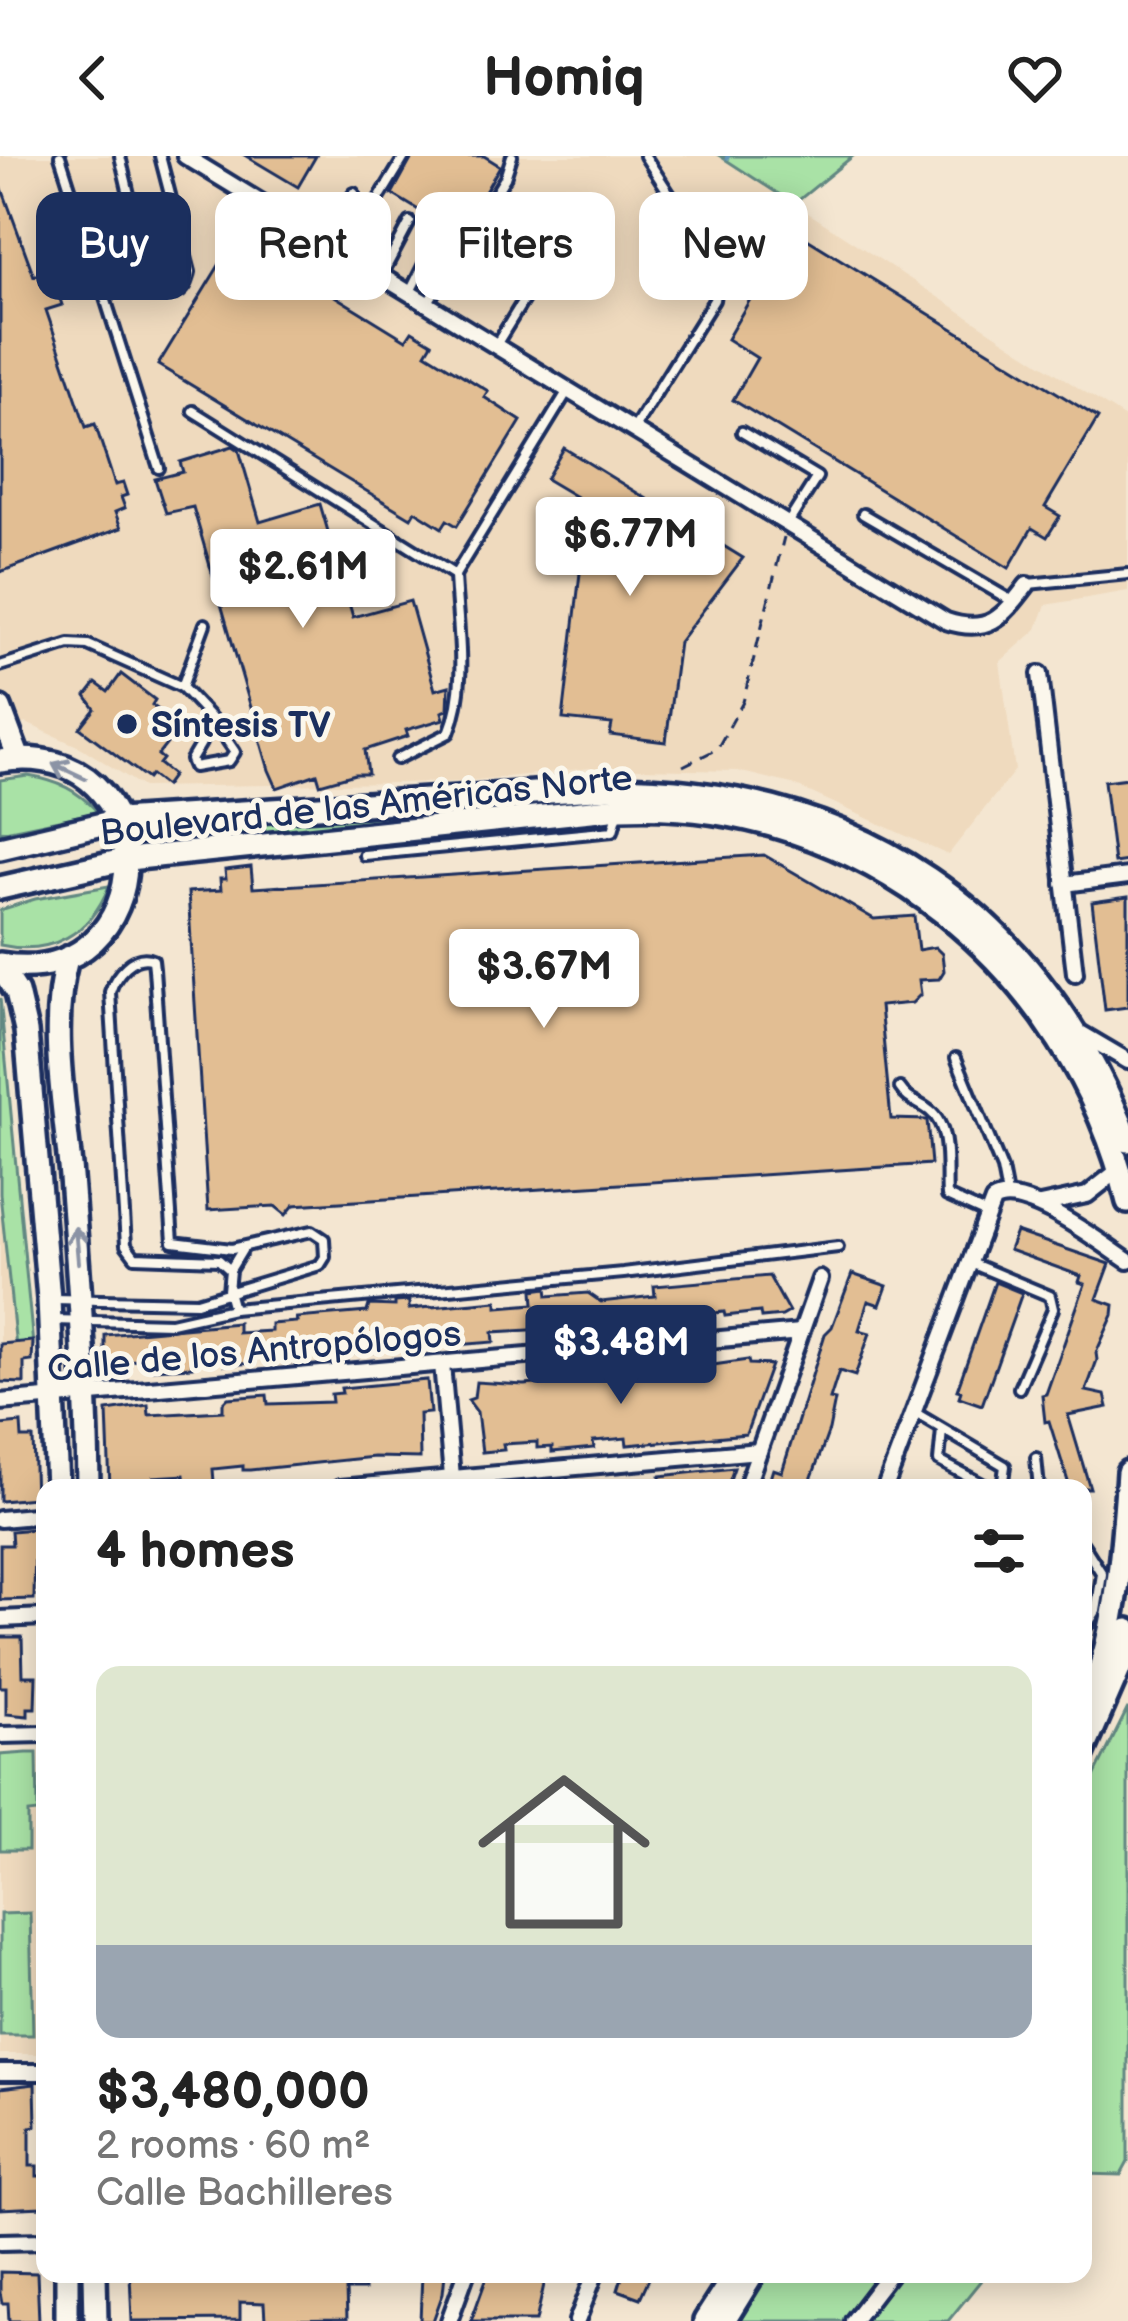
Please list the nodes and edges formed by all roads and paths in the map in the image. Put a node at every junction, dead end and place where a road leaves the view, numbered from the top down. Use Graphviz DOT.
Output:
graph roads {
  1 [pos="60,156"];
  2 [pos="120,156"];
  3 [pos="160,156"];
  4 [pos="185,156"];
  5 [pos="405,156"];
  6 [pos="512,156"];
  7 [pos="645,156"];
  8 [pos="244,192"];
  9 [pos="383,192"];
  10 [pos="410,222"];
  11 [pos="391,257"];
  12 [pos="391,282"];
  13 [pos="415,282"];
  14 [pos="409,294"];
  15 [pos="524,300"];
  16 [pos="427,306"];
  17 [pos="496,346"];
  18 [pos="567,392"];
  19 [pos="193,411"];
  20 [pos="632,431"];
  21 [pos="742,432"];
  22 [pos="159,468"];
  23 [pos="863,514"];
  24 [pos="787,525"];
  25 [pos="455,574"];
  26 [pos="1128,574"];
  27 [pos="1027,584"];
  28 [pos="1014,602"];
  29 [pos="206,625"];
  30 [pos="0,666"];
  31 [pos="1040,674"];
  32 [pos="182,687"];
  33 [pos="0,708"];
  34 [pos="214,721"];
  35 [pos="397,759"];
  36 [pos="9,760"];
  37 [pos="683,766"];
  38 [pos="620,808"];
  39 [pos="119,820"];
  40 [pos="0,848"];
  41 [pos="364,855"];
  42 [pos="128,859"];
  43 [pos="1128,876"];
  44 [pos="1064,884"];
  45 [pos="0,888"];
  46 [pos="67,958"];
  47 [pos="0,965"];
  48 [pos="1075,973"];
  49 [pos="1077,1031"];
  50 [pos="956,1058"];
  51 [pos="1128,1061"];
  52 [pos="900,1088"];
  53 [pos="1128,1141"];
  54 [pos="1120,1169"];
  55 [pos="1007,1196"];
  56 [pos="1128,1202"];
  57 [pos="1040,1205"];
  58 [pos="988,1215"];
  59 [pos="838,1246"];
  60 [pos="244,1247"];
  61 [pos="1128,1261"];
  62 [pos="970,1262"];
  63 [pos="230,1270"];
  64 [pos="820,1279"];
  65 [pos="228,1291"];
  66 [pos="50,1309"];
  67 [pos="82,1309"];
  68 [pos="233,1309"];
  69 [pos="801,1332"];
  70 [pos="442,1364"];
  71 [pos="1019,1388"];
  72 [pos="87,1397"];
  73 [pos="55,1399"];
  74 [pos="0,1402"];
  75 [pos="913,1411"];
  76 [pos="942,1430"];
  77 [pos="759,1451"];
  78 [pos="1036,1458"];
  79 [pos="1128,1472"];
  80 [pos="57,1479"];
  81 [pos="88,1479"];
  82 [pos="453,1479"];
  83 [pos="491,1479"];
  84 [pos="749,1479"];
  85 [pos="888,1479"];
  86 [pos="974,1479"];
  87 [pos="1004,1479"];
  88 [pos="1038,1479"];
  89 [pos="36,1516"];
  90 [pos="0,1519"];
  91 [pos="1092,1558"];
  92 [pos="36,1617"];
  93 [pos="1092,1617"];
  94 [pos="0,1619"];
  95 [pos="1128,1630"];
  96 [pos="1092,1695"];
  97 [pos="1092,1731"];
  98 [pos="36,1734"];
  99 [pos="0,1735"];
  100 [pos="0,2072"];
  101 [pos="36,2072"];
  102 [pos="36,2241"];
  103 [pos="0,2242"];
  104 [pos="67,2283"];
  105 [pos="95,2283"];
  106 [pos="463,2283"];
  107 [pos="592,2283"];
  108 [pos="729,2283"];
  109 [pos="747,2283"];
  110 [pos="883,2283"];
  111 [pos="67,2321"];
  112 [pos="96,2321"];
  113 [pos="449,2321"];
  114 [pos="578,2321"];
  115 [pos="705,2321"];
  116 [pos="724,2321"];
  117 [pos="854,2321"];
  1 -- 22 [label="lane"];
  2 -- 3 [label="lane"];
  4 -- 8 [label="street"];
  5 -- 9 [label="lane"];
  6 -- 16 [label="lane"];
  7 -- 20 [label="lane"];
  10 -- 11 [label="lane"];
  12 -- 14 [label="street"];
  13 -- 14 [label="lane"];
  14 -- 16 [label="street"];
  15 -- 17 [label="lane"];
  16 -- 17 [label="street"];
  17 -- 18 [label="street"];
  18 -- 20 [label="street"];
  18 -- 25 [label="lane"];
  19 -- 25 [label="lane"];
  20 -- 24 [label="street"];
  21 -- 24 [label="lane"];
  23 -- 28 [label="lane"];
  24 -- 28 [label="street"];
  24 -- 37 [label="path"];
  25 -- 35 [label="lane"];
  26 -- 27 [label="lane"];
  27 -- 28 [label="street"];
  29 -- 32 [label="lane"];
  30 -- 32 [label="lane"];
  31 -- 44 [label="street"];
  32 -- 34 [label="lane"];
  33 -- 36 [label="main road"];
  34 -- 34 [label="lane"];
  39 -- 36 [label="main road, one-way"];
  38 -- 41 [label="lane"];
  38 -- 42 [label="main road, Boulevard de las Américas Norte"];
  38 -- 54 [label="main road, Boulevard de las Américas Norte"];
  39 -- 40 [label="main road, Boulevard de las Américas Norte"];
  39 -- 42 [label="main road"];
  39 -- 49 [label="main road, Boulevard de las Américas Norte"];
  42 -- 45 [label="main road, Boulevard de las Américas Norte"];
  42 -- 46 [label="main road"];
  43 -- 44 [label="street"];
  44 -- 48 [label="street"];
  46 -- 47 [label="main road"];
  67 -- 46 [label="main road, one-way"];
  47 -- 66 [label="main road"];
  49 -- 51 [label="street"];
  49 -- 53 [label="main road, Boulevard de las Américas Norte"];
  50 -- 55 [label="lane"];
  52 -- 58 [label="lane"];
  54 -- 56 [label="main road, Boulevard de las Américas Norte"];
  54 -- 57 [label="street"];
  55 -- 57 [label="street"];
  55 -- 58 [label="street"];
  57 -- 61 [label="street"];
  58 -- 62 [label="street"];
  59 -- 68 [label="lane"];
  60 -- 63 [label="lane"];
  60 -- 63 [label="lane"];
  60 -- 65 [label="lane"];
  62 -- 71 [label="lane"];
  62 -- 75 [label="street"];
  63 -- 65 [label="lane"];
  64 -- 69 [label="street"];
  65 -- 67 [label="lane"];
  65 -- 68 [label="lane"];
  66 -- 67 [label="lane"];
  66 -- 67 [label="lane"];
  66 -- 73 [label="main road"];
  67 -- 68 [label="lane"];
  67 -- 72 [label="main road"];
  69 -- 70 [label="street, Calle de los Antropólogos"];
  69 -- 77 [label="street"];
  70 -- 72 [label="street, Calle de los Antropólogos"];
  70 -- 82 [label="street"];
  72 -- 73 [label="street, Calle de los Antropólogos"];
  72 -- 81 [label="main road"];
  73 -- 74 [label="street, Calle de los Antropólogos"];
  73 -- 80 [label="main road"];
  75 -- 76 [label="lane"];
  75 -- 85 [label="street"];
  76 -- 86 [label="lane"];
  76 -- 87 [label="lane"];
  77 -- 83 [label="street"];
  77 -- 84 [label="street"];
  78 -- 88 [label="lane"];
  79 -- 96 [label="main road"];
  89 -- 90 [label="street"];
  91 -- 93 [label="lane"];
  92 -- 94 [label="street"];
  95 -- 97 [label="main road"];
  98 -- 99 [label="street"];
  100 -- 101 [label="street"];
  102 -- 103 [label="street"];
  104 -- 111 [label="main road"];
  105 -- 112 [label="main road"];
  106 -- 113 [label="street"];
  107 -- 114 [label="street"];
  108 -- 115 [label="main road"];
  109 -- 116 [label="main road"];
  110 -- 117 [label="street"];
}
